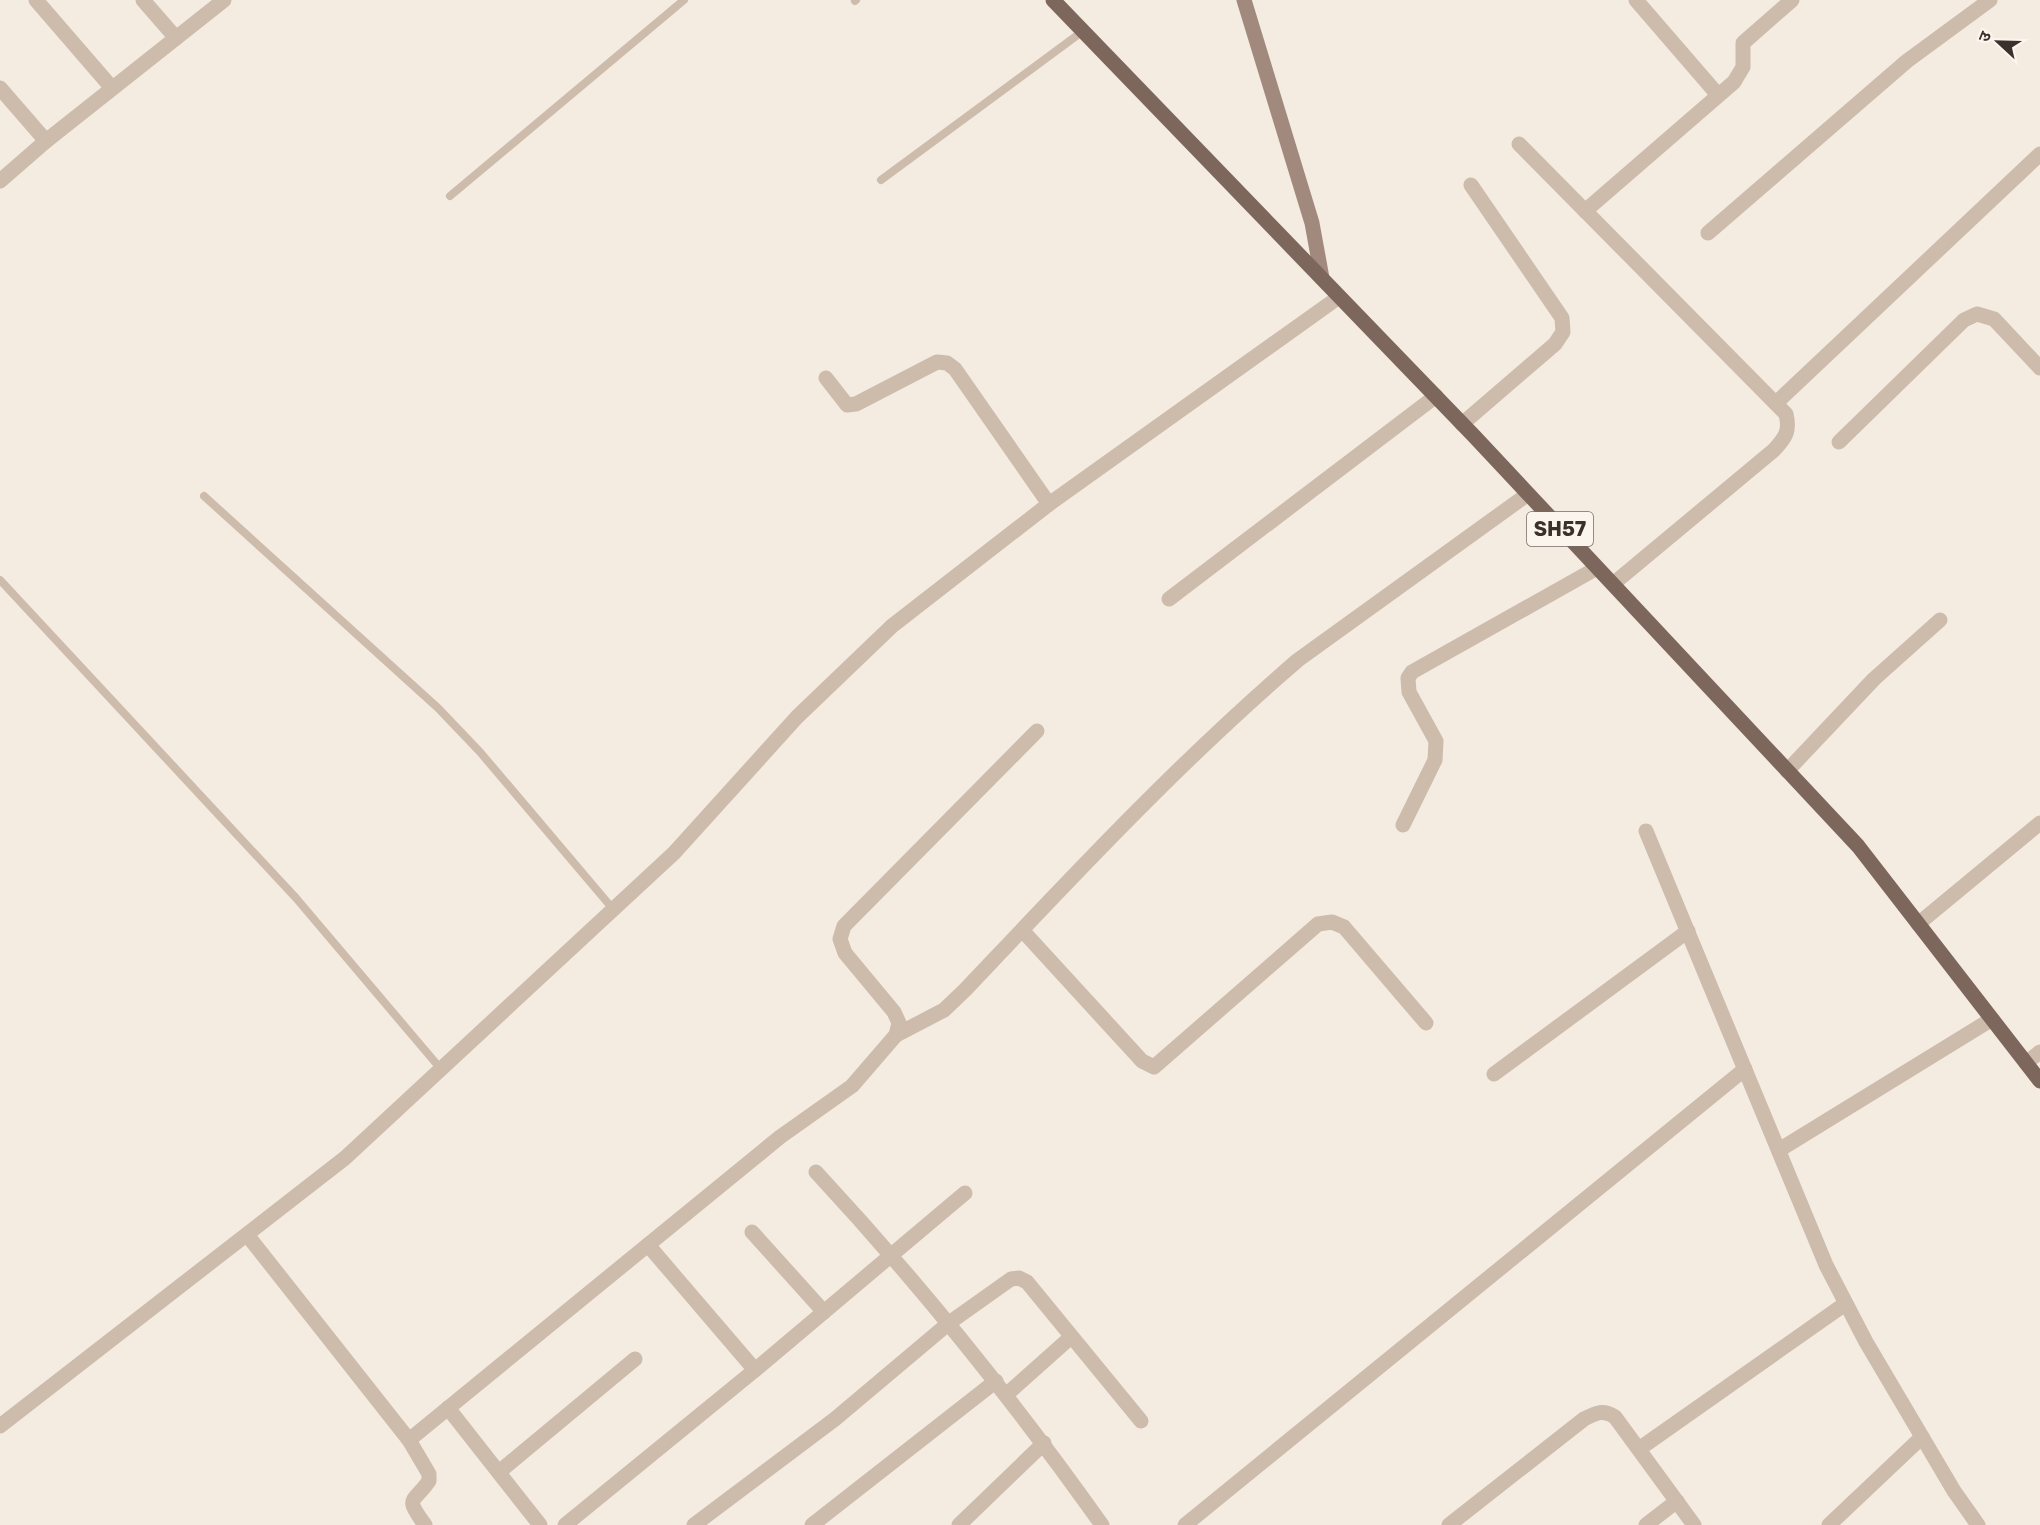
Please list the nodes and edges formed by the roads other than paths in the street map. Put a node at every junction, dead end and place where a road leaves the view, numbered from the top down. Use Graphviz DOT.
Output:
graph roads {
  1 [pos="36,0"];
  2 [pos="143,0"];
  3 [pos="224,0"];
  4 [pos="684,0"];
  5 [pos="1053,0"];
  6 [pos="1244,0"];
  7 [pos="1792,0"];
  8 [pos="1990,0"];
  9 [pos="1645,3"];
  10 [pos="1083,31"];
  11 [pos="176,38"];
  12 [pos="0,88"];
  13 [pos="112,88"];
  14 [pos="1718,95"];
  15 [pos="46,141"];
  16 [pos="1519,144"];
  17 [pos="2040,154"];
  18 [pos="881,180"];
  19 [pos="0,181"];
  20 [pos="1471,185"];
  21 [pos="450,196"];
  22 [pos="1585,211"];
  23 [pos="1708,233"];
  24 [pos="1322,278"];
  25 [pos="1339,297"];
  26 [pos="2040,368"];
  27 [pos="826,378"];
  28 [pos="1436,396"];
  29 [pos="1776,403"];
  30 [pos="1462,424"];
  31 [pos="1839,442"];
  32 [pos="1528,494"];
  33 [pos="204,496"];
  34 [pos="1049,504"];
  35 [pos="1598,568"];
  36 [pos="0,580"];
  37 [pos="1613,584"];
  38 [pos="1169,599"];
  39 [pos="1940,620"];
  40 [pos="1037,731"];
  41 [pos="1787,771"];
  42 [pos="2040,823"];
  43 [pos="1403,825"];
  44 [pos="1646,831"];
  45 [pos="613,909"];
  46 [pos="1917,924"];
  47 [pos="1022,930"];
  48 [pos="1688,931"];
  49 [pos="1992,1019"];
  50 [pos="1426,1023"];
  51 [pos="896,1035"];
  52 [pos="2040,1052"];
  53 [pos="2026,1063"];
  54 [pos="440,1068"];
  55 [pos="1745,1069"];
  56 [pos="1494,1074"];
  57 [pos="2040,1081"];
  58 [pos="1779,1150"];
  59 [pos="816,1172"];
  60 [pos="965,1193"];
  61 [pos="752,1232"];
  62 [pos="248,1236"];
  63 [pos="648,1245"];
  64 [pos="892,1255"];
  65 [pos="1845,1304"];
  66 [pos="824,1312"];
  67 [pos="949,1323"];
  68 [pos="1071,1337"];
  69 [pos="634,1359"];
  70 [pos="755,1370"];
  71 [pos="996,1381"];
  72 [pos="1006,1394"];
  73 [pos="448,1408"];
  74 [pos="1141,1421"];
  75 [pos="0,1426"];
  76 [pos="1922,1437"];
  77 [pos="409,1440"];
  78 [pos="1044,1443"];
  79 [pos="1638,1449"];
  80 [pos="499,1472"];
  81 [pos="1677,1501"];
  82 [pos="425,1525"];
  83 [pos="540,1525"];
  84 [pos="565,1525"];
  85 [pos="694,1525"];
  86 [pos="812,1525"];
  87 [pos="959,1525"];
  88 [pos="1102,1525"];
  89 [pos="1185,1525"];
  90 [pos="1449,1525"];
  91 [pos="1646,1525"];
  92 [pos="1694,1525"];
  93 [pos="1829,1525"];
  94 [pos="1978,1525"];
  1 -- 13 [label="street"];
  2 -- 11 [label="street"];
  3 -- 11 [label="street"];
  4 -- 21 [label="lane"];
  5 -- 10 [label="main road, SH57"];
  6 -- 24 [label="street"];
  7 -- 14 [label="street"];
  8 -- 23 [label="street"];
  9 -- 14 [label="street"];
  10 -- 18 [label="lane"];
  10 -- 24 [label="main road, SH57"];
  11 -- 13 [label="street"];
  12 -- 15 [label="street"];
  13 -- 15 [label="street"];
  14 -- 22 [label="street"];
  15 -- 19 [label="street"];
  16 -- 22 [label="street"];
  17 -- 29 [label="street"];
  20 -- 30 [label="street"];
  22 -- 29 [label="street"];
  24 -- 25 [label="main road, SH57"];
  25 -- 28 [label="main road, SH57"];
  25 -- 34 [label="street"];
  26 -- 31 [label="street"];
  27 -- 34 [label="street"];
  28 -- 30 [label="main road, SH57"];
  28 -- 38 [label="street"];
  29 -- 37 [label="street"];
  30 -- 32 [label="main road, SH57"];
  32 -- 35 [label="main road, SH57"];
  32 -- 47 [label="street"];
  33 -- 45 [label="lane"];
  34 -- 45 [label="street"];
  35 -- 37 [label="main road, SH57"];
  35 -- 43 [label="street"];
  36 -- 54 [label="lane"];
  37 -- 41 [label="main road, SH57"];
  39 -- 41 [label="street"];
  40 -- 51 [label="street"];
  41 -- 46 [label="main road, SH57"];
  42 -- 46 [label="street"];
  44 -- 48 [label="street"];
  45 -- 54 [label="street"];
  46 -- 49 [label="main road, SH57"];
  47 -- 50 [label="street"];
  47 -- 51 [label="street"];
  48 -- 55 [label="street"];
  48 -- 56 [label="street"];
  49 -- 53 [label="main road, SH57"];
  49 -- 58 [label="street"];
  51 -- 63 [label="street"];
  52 -- 53 [label="street"];
  53 -- 57 [label="main road, SH57"];
  54 -- 62 [label="street"];
  55 -- 58 [label="street"];
  55 -- 89 [label="street"];
  58 -- 65 [label="street"];
  59 -- 64 [label="street"];
  60 -- 64 [label="street"];
  61 -- 66 [label="street"];
  62 -- 75 [label="street"];
  62 -- 77 [label="street"];
  63 -- 70 [label="street"];
  63 -- 73 [label="street"];
  64 -- 66 [label="street"];
  64 -- 67 [label="street"];
  65 -- 76 [label="street"];
  65 -- 79 [label="street"];
  66 -- 70 [label="street"];
  67 -- 68 [label="street"];
  67 -- 71 [label="street"];
  67 -- 85 [label="street"];
  68 -- 72 [label="street"];
  68 -- 74 [label="street"];
  69 -- 80 [label="street"];
  70 -- 84 [label="street"];
  71 -- 72 [label="street"];
  71 -- 86 [label="street"];
  72 -- 78 [label="street"];
  73 -- 77 [label="street"];
  73 -- 80 [label="street"];
  76 -- 93 [label="street"];
  76 -- 94 [label="street"];
  77 -- 82 [label="street"];
  78 -- 87 [label="street"];
  78 -- 88 [label="street"];
  79 -- 81 [label="street"];
  79 -- 90 [label="street"];
  80 -- 83 [label="street"];
  81 -- 91 [label="street"];
  81 -- 92 [label="street"];
}
